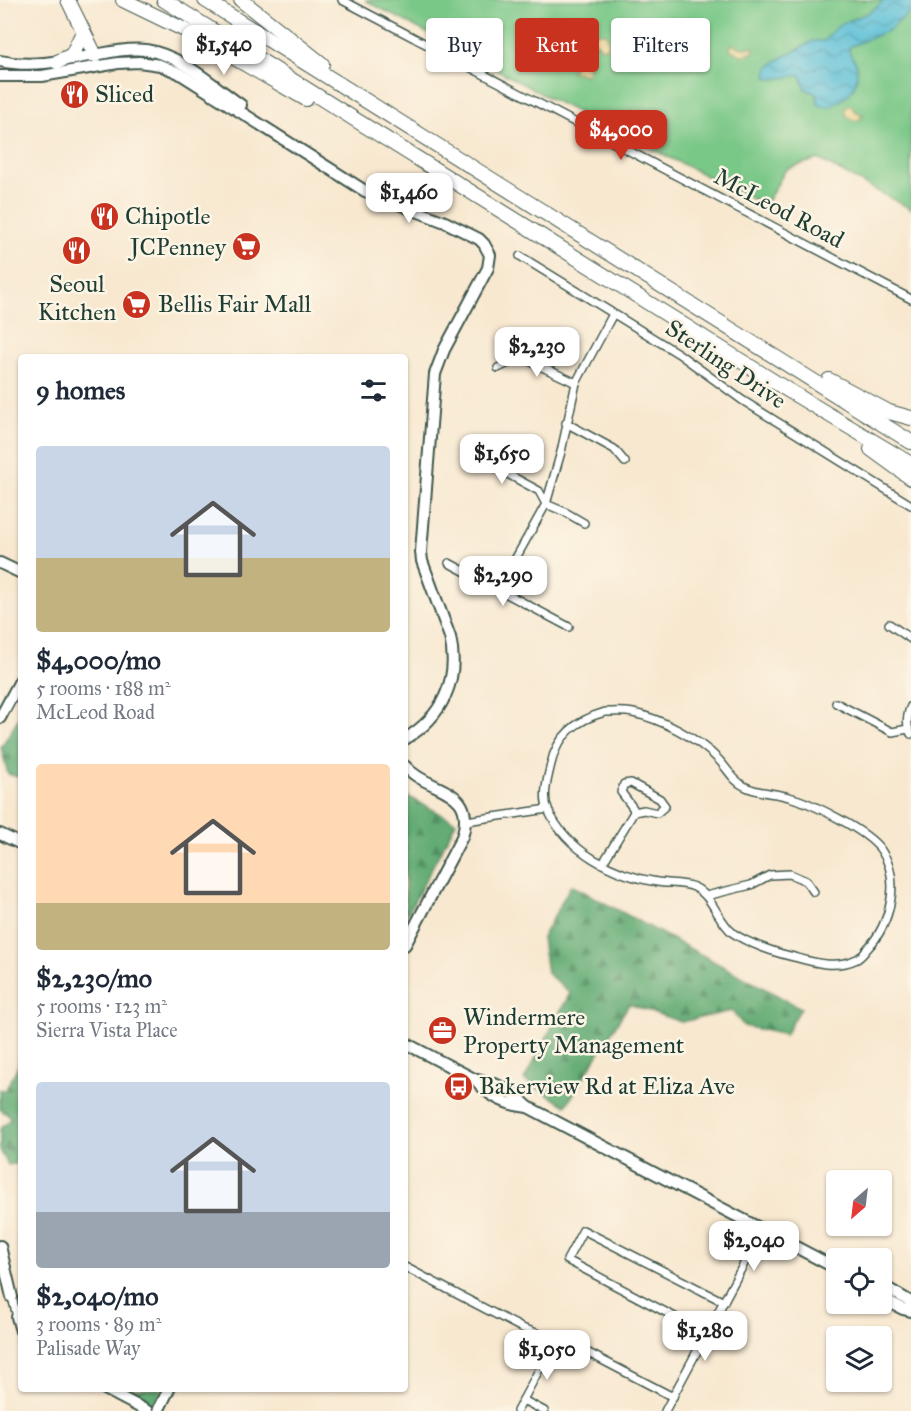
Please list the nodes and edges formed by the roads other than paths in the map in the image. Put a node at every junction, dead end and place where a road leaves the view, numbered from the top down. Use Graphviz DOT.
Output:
graph roads {
  1 [pos="68,0"];
  2 [pos="123,0"];
  3 [pos="164,0"];
  4 [pos="205,0"];
  5 [pos="241,0"];
  6 [pos="342,0"];
  7 [pos="83,32"];
  8 [pos="102,60"];
  9 [pos="0,62"];
  10 [pos="57,62"];
  11 [pos="0,76"];
  12 [pos="424,136"];
  13 [pos="455,183"];
  14 [pos="520,256"];
  15 [pos="911,299"];
  16 [pos="613,314"];
  17 [pos="724,324"];
  18 [pos="498,368"];
  19 [pos="576,383"];
  20 [pos="786,389"];
  21 [pos="911,418"];
  22 [pos="566,423"];
  23 [pos="911,441"];
  24 [pos="469,453"];
  25 [pos="625,462"];
  26 [pos="911,464"];
  27 [pos="911,478"];
  28 [pos="546,504"];
  29 [pos="911,505"];
  30 [pos="584,523"];
  31 [pos="0,563"];
  32 [pos="449,563"];
  33 [pos="18,572"];
  34 [pos="498,590"];
  35 [pos="889,624"];
  36 [pos="569,627"];
  37 [pos="911,639"];
  38 [pos="18,685"];
  39 [pos="836,703"];
  40 [pos="911,706"];
  41 [pos="0,718"];
  42 [pos="910,732"];
  43 [pos="408,737"];
  44 [pos="408,768"];
  45 [pos="548,809"];
  46 [pos="634,812"];
  47 [pos="466,821"];
  48 [pos="0,834"];
  49 [pos="18,843"];
  50 [pos="603,863"];
  51 [pos="814,892"];
  52 [pos="706,896"];
  53 [pos="408,939"];
  54 [pos="408,1045"];
  55 [pos="762,1230"];
  56 [pos="0,1246"];
  57 [pos="826,1263"];
  58 [pos="408,1269"];
  59 [pos="892,1291"];
  60 [pos="12,1297"];
  61 [pos="724,1302"];
  62 [pos="911,1302"];
  63 [pos="892,1303"];
  64 [pos="911,1311"];
  65 [pos="17,1317"];
  66 [pos="18,1320"];
  67 [pos="707,1334"];
  68 [pos="555,1340"];
  69 [pos="111,1392"];
  70 [pos="168,1392"];
  71 [pos="672,1397"];
  72 [pos="523,1400"];
  73 [pos="147,1411"];
  74 [pos="158,1411"];
  75 [pos="517,1411"];
  76 [pos="544,1411"];
  77 [pos="665,1411"];
  1 -- 7 [label="highway"];
  2 -- 13 [label="highway"];
  3 -- 13 [label="highway"];
  4 -- 12 [label="highway"];
  5 -- 12 [label="highway"];
  6 -- 15 [label="street, McLeod Road"];
  7 -- 8 [label="highway"];
  7 -- 10 [label="highway"];
  8 -- 10 [label="street"];
  8 -- 11 [label="street"];
  8 -- 43 [label="street"];
  9 -- 10 [label="street"];
  12 -- 17 [label="highway"];
  13 -- 20 [label="highway"];
  14 -- 16 [label="street, Sterling Drive"];
  16 -- 19 [label="street"];
  16 -- 29 [label="street, Sterling Drive"];
  17 -- 21 [label="highway"];
  17 -- 23 [label="highway"];
  18 -- 19 [label="street"];
  19 -- 22 [label="street"];
  20 -- 26 [label="highway"];
  20 -- 27 [label="highway"];
  22 -- 25 [label="street"];
  22 -- 28 [label="street"];
  24 -- 28 [label="street"];
  28 -- 30 [label="street"];
  28 -- 34 [label="street"];
  31 -- 33 [label="street"];
  32 -- 34 [label="street"];
  34 -- 36 [label="street"];
  35 -- 37 [label="street"];
  38 -- 41 [label="street"];
  39 -- 42 [label="street"];
  40 -- 42 [label="street"];
  44 -- 47 [label="street"];
  45 -- 47 [label="street"];
  45 -- 50 [label="street"];
  45 -- 52 [label="street"];
  46 -- 46 [label="street"];
  46 -- 50 [label="street"];
  47 -- 53 [label="street"];
  48 -- 49 [label="street"];
  50 -- 52 [label="street"];
  51 -- 52 [label="street"];
  54 -- 55 [label="street"];
  55 -- 57 [label="street"];
  55 -- 61 [label="street"];
  56 -- 60 [label="street"];
  58 -- 68 [label="street"];
  59 -- 62 [label="street"];
  60 -- 65 [label="street"];
  61 -- 67 [label="street"];
  61 -- 67 [label="street"];
  63 -- 64 [label="street"];
  65 -- 66 [label="street"];
  67 -- 71 [label="street"];
  68 -- 71 [label="street"];
  68 -- 72 [label="street"];
  69 -- 73 [label="street"];
  70 -- 74 [label="street"];
  71 -- 77 [label="street"];
  72 -- 75 [label="street"];
  72 -- 76 [label="street"];
}
